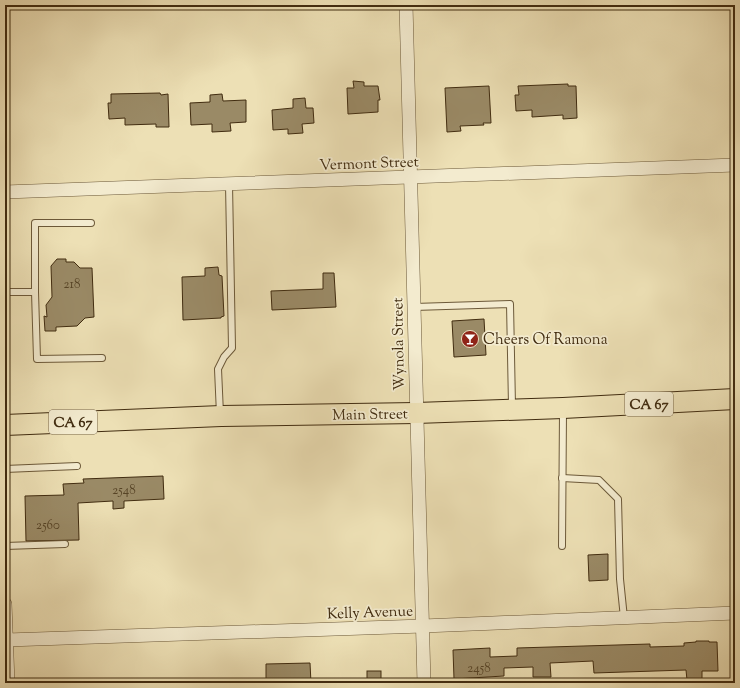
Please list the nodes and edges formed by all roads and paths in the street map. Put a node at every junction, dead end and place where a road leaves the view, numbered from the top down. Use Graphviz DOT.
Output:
graph roads {
  1 [pos="406,5"];
  2 [pos="735,165"];
  3 [pos="411,177"];
  4 [pos="229,184"];
  5 [pos="5,192"];
  6 [pos="91,223"];
  7 [pos="5,292"];
  8 [pos="35,292"];
  9 [pos="414,307"];
  10 [pos="102,358"];
  11 [pos="735,400"];
  12 [pos="564,408"];
  13 [pos="512,410"];
  14 [pos="416,413"];
  15 [pos="220,416"];
  16 [pos="5,425"];
  17 [pos="77,466"];
  18 [pos="5,469"];
  19 [pos="562,478"];
  20 [pos="65,544"];
  21 [pos="5,546"];
  22 [pos="562,546"];
  23 [pos="5,604"];
  24 [pos="735,613"];
  25 [pos="624,618"];
  26 [pos="423,626"];
  27 [pos="7,640"];
  28 [pos="8,683"];
  29 [pos="424,683"];
  1 -- 3 [label="street, Wynola Street"];
  2 -- 3 [label="street, Vermont Street"];
  3 -- 4 [label="street, Vermont Street"];
  3 -- 9 [label="street, Wynola Street"];
  4 -- 5 [label="street, Vermont Street"];
  4 -- 15 [label="lane"];
  6 -- 8 [label="lane"];
  7 -- 8 [label="lane"];
  8 -- 10 [label="lane"];
  9 -- 13 [label="lane"];
  9 -- 14 [label="street, Wynola Street"];
  11 -- 12 [label="main road, Main Street / CA 67"];
  12 -- 13 [label="main road, Main Street / CA 67"];
  12 -- 19 [label="lane"];
  13 -- 14 [label="main road, Main Street / CA 67"];
  14 -- 15 [label="main road, Main Street / CA 67"];
  14 -- 26 [label="street, Wynola Street"];
  15 -- 16 [label="main road, Main Street / CA 67"];
  17 -- 18 [label="lane"];
  19 -- 22 [label="lane"];
  19 -- 25 [label="lane"];
  20 -- 21 [label="lane"];
  23 -- 27 [label="street"];
  24 -- 25 [label="street, Kelly Avenue"];
  25 -- 26 [label="street, Kelly Avenue"];
  26 -- 27 [label="street, Kelly Avenue"];
  26 -- 29 [label="street, Wynola Street"];
  27 -- 28 [label="street"];
}
